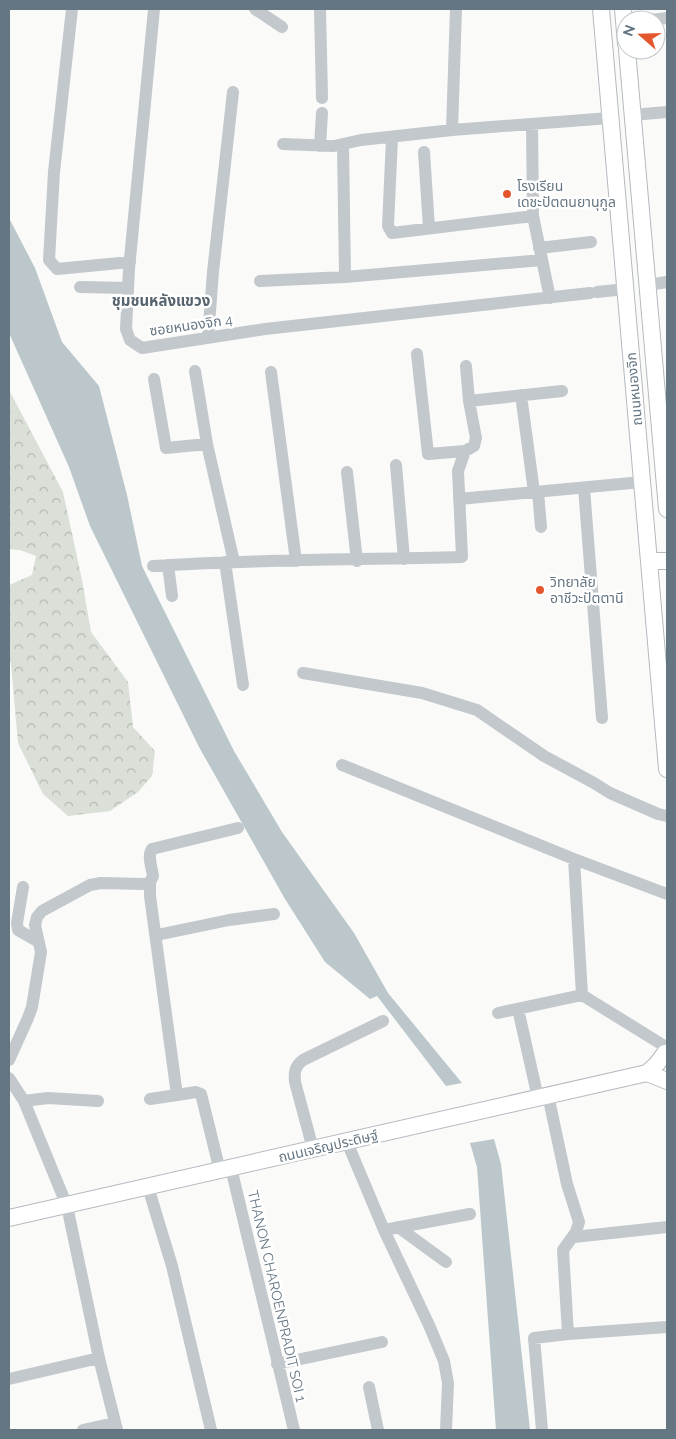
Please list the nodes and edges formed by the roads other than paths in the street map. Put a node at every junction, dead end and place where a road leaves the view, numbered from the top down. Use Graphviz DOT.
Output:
graph roads {
  1 [pos="72,9"];
  2 [pos="154,9"];
  3 [pos="254,9"];
  4 [pos="320,9"];
  5 [pos="456,9"];
  6 [pos="601,9"];
  7 [pos="282,26"];
  8 [pos="628,60"];
  9 [pos="233,92"];
  10 [pos="322,98"];
  11 [pos="667,112"];
  12 [pos="322,113"];
  13 [pos="632,115"];
  14 [pos="610,118"];
  15 [pos="532,124"];
  16 [pos="452,130"];
  17 [pos="392,138"];
  18 [pos="283,144"];
  19 [pos="343,144"];
  20 [pos="320,146"];
  21 [pos="424,152"];
  22 [pos="533,216"];
  23 [pos="429,228"];
  24 [pos="591,242"];
  25 [pos="540,254"];
  26 [pos="130,262"];
  27 [pos="345,277"];
  28 [pos="260,281"];
  29 [pos="667,282"];
  30 [pos="648,285"];
  31 [pos="80,287"];
  32 [pos="128,288"];
  33 [pos="626,289"];
  34 [pos="550,298"];
  35 [pos="208,338"];
  36 [pos="417,354"];
  37 [pos="466,366"];
  38 [pos="195,371"];
  39 [pos="271,372"];
  40 [pos="154,379"];
  41 [pos="562,391"];
  42 [pos="521,395"];
  43 [pos="469,400"];
  44 [pos="663,418"];
  45 [pos="207,444"];
  46 [pos="465,451"];
  47 [pos="396,465"];
  48 [pos="347,472"];
  49 [pos="642,482"];
  50 [pos="584,488"];
  51 [pos="536,492"];
  52 [pos="459,499"];
  53 [pos="667,509"];
  54 [pos="541,527"];
  55 [pos="404,559"];
  56 [pos="296,561"];
  57 [pos="357,561"];
  58 [pos="649,561"];
  59 [pos="667,561"];
  60 [pos="230,562"];
  61 [pos="168,565"];
  62 [pos="153,566"];
  63 [pos="172,596"];
  64 [pos="303,673"];
  65 [pos="243,685"];
  66 [pos="602,718"];
  67 [pos="342,765"];
  68 [pos="667,770"];
  69 [pos="667,816"];
  70 [pos="238,828"];
  71 [pos="574,859"];
  72 [pos="150,882"];
  73 [pos="23,887"];
  74 [pos="667,894"];
  75 [pos="274,914"];
  76 [pos="157,935"];
  77 [pos="39,942"];
  78 [pos="582,995"];
  79 [pos="518,1009"];
  80 [pos="498,1013"];
  81 [pos="383,1021"];
  82 [pos="666,1048"];
  83 [pos="9,1060"];
  84 [pos="667,1071"];
  85 [pos="647,1073"];
  86 [pos="9,1078"];
  87 [pos="667,1080"];
  88 [pos="177,1095"];
  89 [pos="543,1096"];
  90 [pos="150,1099"];
  91 [pos="24,1101"];
  92 [pos="98,1101"];
  93 [pos="347,1142"];
  94 [pos="314,1149"];
  95 [pos="226,1169"];
  96 [pos="148,1187"];
  97 [pos="67,1206"];
  98 [pos="470,1214"];
  99 [pos="9,1218"];
  100 [pos="398,1227"];
  101 [pos="667,1227"];
  102 [pos="384,1230"];
  103 [pos="574,1236"];
  104 [pos="446,1262"];
  105 [pos="667,1327"];
  106 [pos="568,1334"];
  107 [pos="382,1342"];
  108 [pos="99,1358"];
  109 [pos="277,1364"];
  110 [pos="9,1379"];
  111 [pos="369,1387"];
  112 [pos="116,1427"];
  113 [pos="83,1430"];
  114 [pos="210,1430"];
  115 [pos="294,1430"];
  116 [pos="378,1430"];
  117 [pos="446,1430"];
  118 [pos="542,1430"];
  1 -- 26 [label="street"];
  2 -- 26 [label="street, ซอยหนองจิก 4"];
  3 -- 7 [label="street"];
  4 -- 10 [label="street"];
  5 -- 16 [label="street"];
  6 -- 14 [label="main road, ถนนหนองจิก"];
  8 -- 13 [label="main road, ถนนหนองจิก"];
  9 -- 35 [label="street"];
  11 -- 13 [label="street"];
  12 -- 20 [label="street"];
  13 -- 30 [label="main road, ถนนหนองจิก"];
  14 -- 15 [label="street"];
  14 -- 33 [label="main road, ถนนหนองจิก"];
  15 -- 16 [label="street"];
  15 -- 22 [label="street"];
  16 -- 17 [label="street"];
  17 -- 19 [label="street"];
  17 -- 23 [label="street"];
  18 -- 20 [label="street"];
  19 -- 20 [label="street"];
  19 -- 27 [label="street"];
  21 -- 23 [label="street"];
  22 -- 23 [label="street"];
  22 -- 25 [label="street"];
  24 -- 25 [label="street"];
  25 -- 27 [label="street"];
  25 -- 34 [label="street"];
  26 -- 32 [label="street, ซอยหนองจิก 4"];
  27 -- 28 [label="street"];
  29 -- 30 [label="street"];
  30 -- 33 [label="main road"];
  30 -- 44 [label="main road, ถนนหนองจิก"];
  31 -- 32 [label="street"];
  32 -- 35 [label="street, ซอยหนองจิก 4"];
  33 -- 34 [label="street, ซอยหนองจิก 4"];
  33 -- 49 [label="main road, ถนนหนองจิก"];
  34 -- 35 [label="street, ซอยหนองจิก 4"];
  36 -- 46 [label="street"];
  37 -- 43 [label="street"];
  38 -- 45 [label="street"];
  39 -- 56 [label="street"];
  40 -- 45 [label="street"];
  41 -- 42 [label="street"];
  42 -- 43 [label="street"];
  42 -- 51 [label="street"];
  43 -- 46 [label="street"];
  44 -- 53 [label="main road, ถนนหนองจิก"];
  45 -- 60 [label="street"];
  46 -- 52 [label="street"];
  47 -- 55 [label="street"];
  48 -- 57 [label="street"];
  49 -- 50 [label="street"];
  49 -- 58 [label="main road, ถนนหนองจิก"];
  50 -- 51 [label="street"];
  50 -- 66 [label="street"];
  51 -- 52 [label="street"];
  51 -- 54 [label="street"];
  52 -- 55 [label="street"];
  55 -- 57 [label="street"];
  56 -- 57 [label="street"];
  56 -- 60 [label="street"];
  58 -- 59 [label="main road"];
  58 -- 68 [label="main road, ถนนหนองจิก"];
  60 -- 61 [label="street"];
  60 -- 65 [label="street"];
  61 -- 62 [label="street"];
  61 -- 63 [label="street"];
  64 -- 69 [label="street"];
  67 -- 71 [label="street"];
  70 -- 72 [label="street"];
  71 -- 74 [label="street"];
  71 -- 78 [label="street"];
  72 -- 76 [label="street"];
  72 -- 77 [label="street"];
  73 -- 77 [label="street"];
  75 -- 76 [label="street"];
  76 -- 88 [label="street"];
  77 -- 83 [label="street"];
  78 -- 79 [label="street"];
  78 -- 82 [label="street"];
  79 -- 80 [label="street"];
  79 -- 89 [label="street"];
  81 -- 94 [label="street"];
  82 -- 84 [label="main road"];
  82 -- 85 [label="main road"];
  85 -- 87 [label="main road"];
  85 -- 89 [label="main road, ถนนเจริญประดิษฐ์"];
  86 -- 91 [label="street"];
  88 -- 90 [label="street"];
  88 -- 95 [label="street, THANON CHAROENPRADIT SOI 1"];
  89 -- 93 [label="main road, ถนนเจริญประดิษฐ์"];
  89 -- 103 [label="street"];
  91 -- 92 [label="street"];
  91 -- 97 [label="street"];
  93 -- 94 [label="main road, ถนนเจริญประดิษฐ์"];
  93 -- 102 [label="street"];
  94 -- 95 [label="main road, ถนนเจริญประดิษฐ์"];
  95 -- 96 [label="main road, ถนนเจริญประดิษฐ์"];
  95 -- 109 [label="street, THANON CHAROENPRADIT SOI 1"];
  96 -- 97 [label="main road, ถนนเจริญประดิษฐ์"];
  96 -- 114 [label="street"];
  97 -- 99 [label="main road, ถนนเจริญประดิษฐ์"];
  97 -- 108 [label="street"];
  98 -- 100 [label="street"];
  100 -- 102 [label="street"];
  100 -- 104 [label="street"];
  101 -- 103 [label="street"];
  102 -- 117 [label="street"];
  103 -- 106 [label="street"];
  105 -- 106 [label="street"];
  106 -- 118 [label="street"];
  107 -- 109 [label="street"];
  108 -- 110 [label="street"];
  108 -- 112 [label="street"];
  109 -- 115 [label="street, THANON CHAROENPRADIT SOI 1"];
  111 -- 116 [label="street"];
  112 -- 113 [label="street"];
}
